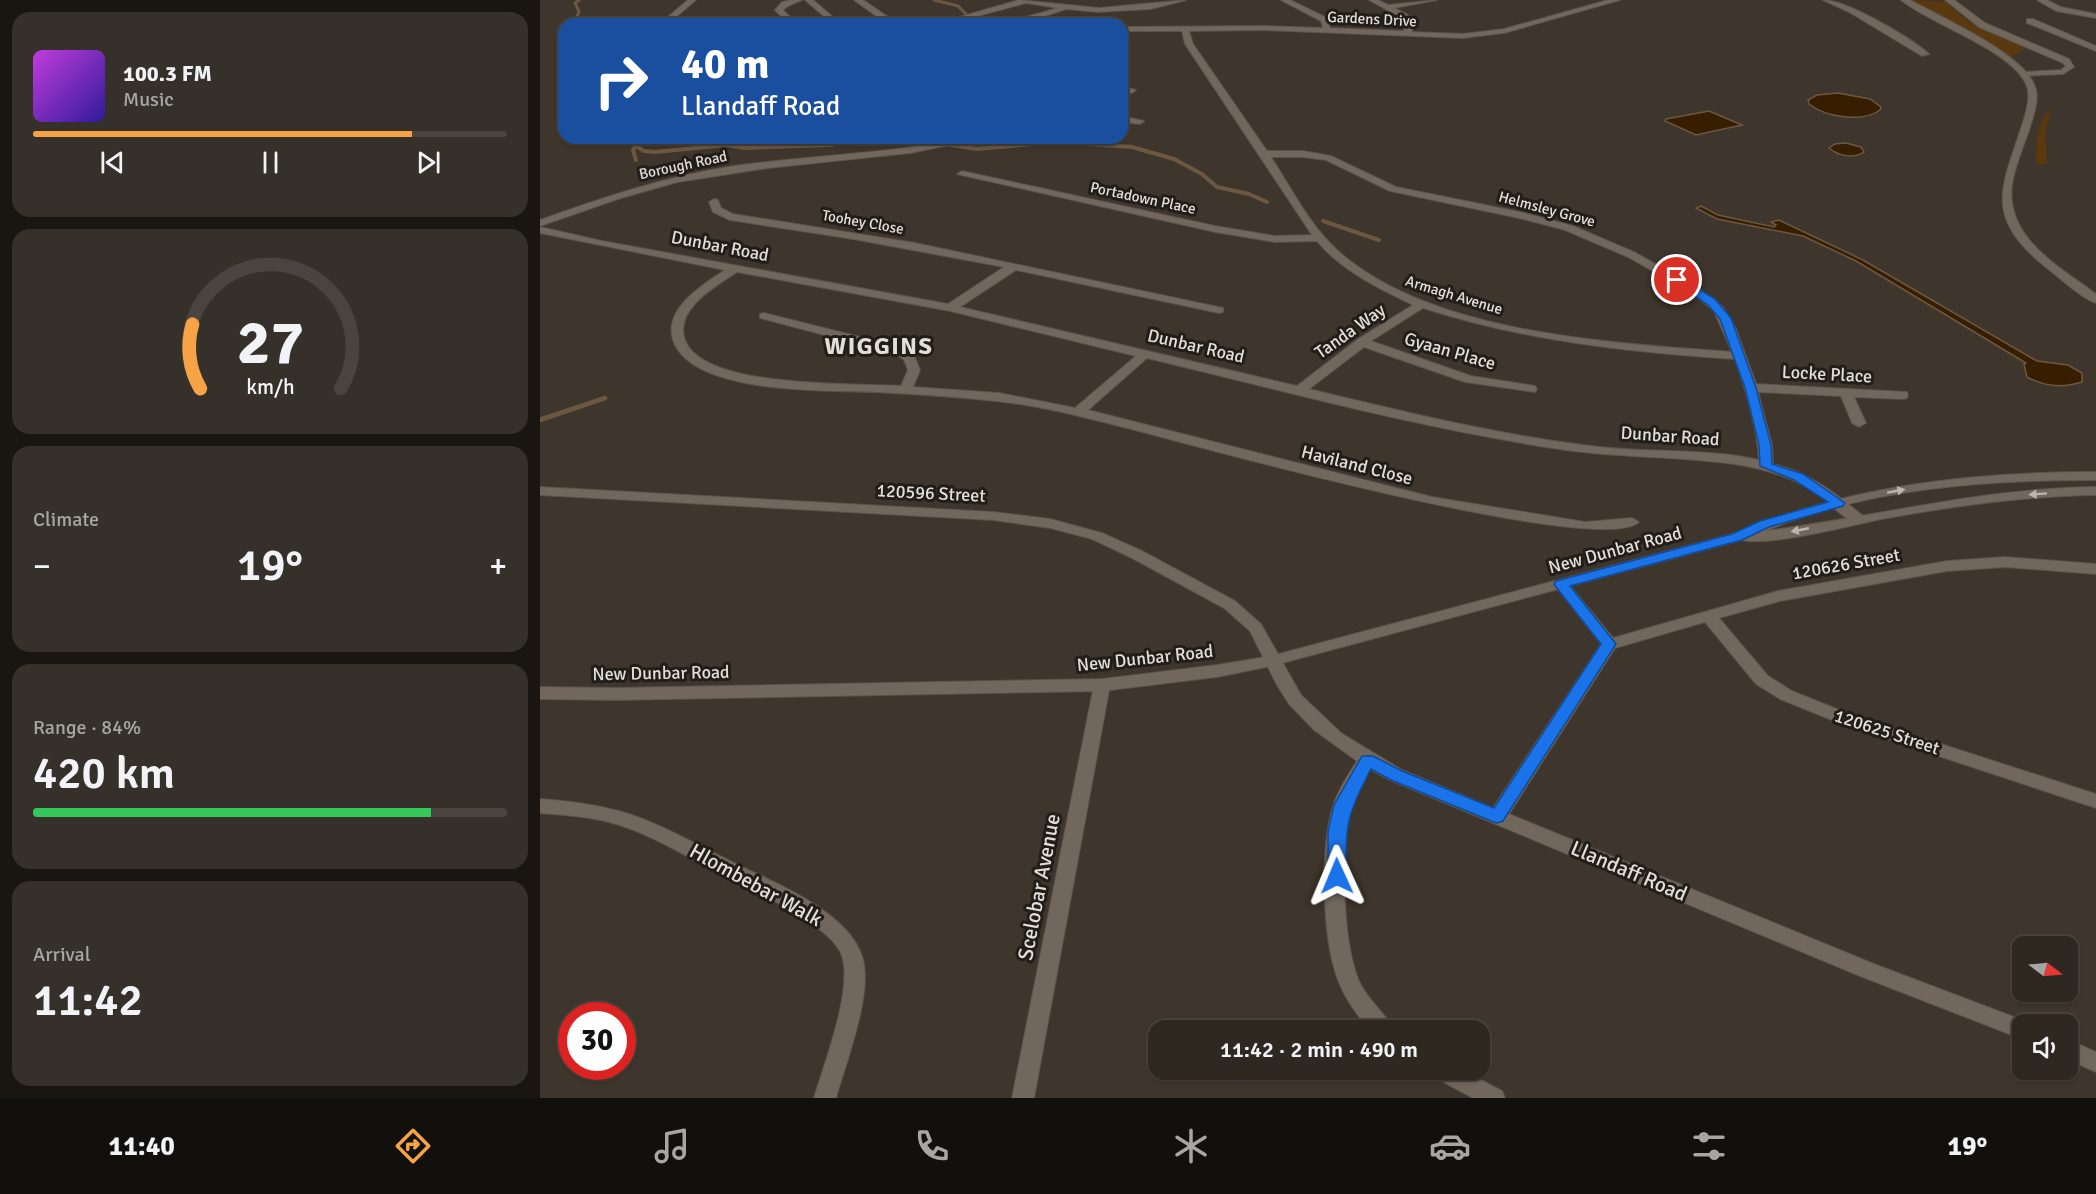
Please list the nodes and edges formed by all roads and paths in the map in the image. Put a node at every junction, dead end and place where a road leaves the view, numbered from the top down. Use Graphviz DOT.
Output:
graph roads {
  1 [pos="692,0"];
  2 [pos="798,0"];
  3 [pos="809,0"];
  4 [pos="858,0"];
  5 [pos="1026,0"];
  6 [pos="1091,0"];
  7 [pos="1182,0"];
  8 [pos="1285,0"];
  9 [pos="1372,0"];
  10 [pos="1433,0"];
  11 [pos="1616,0"];
  12 [pos="1827,0"];
  13 [pos="1905,0"];
  14 [pos="1949,0"];
  15 [pos="2041,0"];
  16 [pos="1068,7"];
  17 [pos="1389,7"];
  18 [pos="1097,9"];
  19 [pos="2096,16"];
  20 [pos="674,18"];
  21 [pos="787,18"];
  22 [pos="830,18"];
  23 [pos="884,18"];
  24 [pos="961,18"];
  25 [pos="1035,18"];
  26 [pos="1100,18"];
  27 [pos="2030,21"];
  28 [pos="1185,28"];
  29 [pos="1128,29"];
  30 [pos="1327,30"];
  31 [pos="1407,34"];
  32 [pos="2096,49"];
  33 [pos="1925,54"];
  34 [pos="2024,74"];
  35 [pos="1128,90"];
  36 [pos="1132,90"];
  37 [pos="1128,119"];
  38 [pos="1140,121"];
  39 [pos="954,144"];
  40 [pos="1265,154"];
  41 [pos="962,174"];
  42 [pos="714,201"];
  43 [pos="540,223"];
  44 [pos="540,230"];
  45 [pos="1319,238"];
  46 [pos="1014,266"];
  47 [pos="734,269"];
  48 [pos="2096,300"];
  49 [pos="1422,304"];
  50 [pos="950,308"];
  51 [pos="1219,310"];
  52 [pos="764,316"];
  53 [pos="1362,342"];
  54 [pos="1145,354"];
  55 [pos="1738,357"];
  56 [pos="1751,388"];
  57 [pos="1531,389"];
  58 [pos="905,390"];
  59 [pos="1300,390"];
  60 [pos="1846,392"];
  61 [pos="1902,395"];
  62 [pos="1078,412"];
  63 [pos="1858,423"];
  64 [pos="1766,466"];
  65 [pos="2096,476"];
  66 [pos="540,491"];
  67 [pos="2096,491"];
  68 [pos="1838,503"];
  69 [pos="1858,519"];
  70 [pos="1632,522"];
  71 [pos="1737,537"];
  72 [pos="2096,569"];
  73 [pos="1561,584"];
  74 [pos="1708,615"];
  75 [pos="1609,644"];
  76 [pos="1271,661"];
  77 [pos="1102,685"];
  78 [pos="540,693"];
  79 [pos="1367,760"];
  80 [pos="2096,801"];
  81 [pos="540,806"];
  82 [pos="1497,816"];
  83 [pos="1374,1020"];
  84 [pos="2012,1026"];
  85 [pos="2078,1054"];
  86 [pos="2096,1062"];
  87 [pos="1461,1080"];
  88 [pos="825,1098"];
  89 [pos="1023,1098"];
  90 [pos="1494,1098"];
  1 -- 20 [label="street"];
  2 -- 21 [label="street"];
  3 -- 22 [label="street"];
  4 -- 23 [label="street"];
  5 -- 16 [label="street"];
  5 -- 24 [label="street"];
  6 -- 18 [label="street"];
  7 -- 18 [label="street"];
  8 -- 30 [label="street"];
  9 -- 17 [label="street"];
  10 -- 17 [label="street"];
  11 -- 31 [label="street, Gardens Drive"];
  12 -- 33 [label="street"];
  13 -- 34 [label="street"];
  14 -- 34 [label="street"];
  15 -- 19 [label="street"];
  16 -- 18 [label="street"];
  16 -- 25 [label="street"];
  17 -- 31 [label="street"];
  18 -- 26 [label="street"];
  27 -- 32 [label="street"];
  28 -- 29 [label="street, Gardens Drive"];
  28 -- 30 [label="street, Gardens Drive"];
  28 -- 40 [label="street, Armagh Avenue"];
  30 -- 31 [label="street, Gardens Drive"];
  34 -- 48 [label="street"];
  35 -- 36 [label="street"];
  37 -- 38 [label="street"];
  39 -- 43 [label="street, Borough Road"];
  40 -- 45 [label="street, Armagh Avenue"];
  40 -- 55 [label="street, Helmsley Grove"];
  41 -- 45 [label="street, Portadown Place"];
  42 -- 46 [label="street, Toohey Close"];
  44 -- 47 [label="street, Dunbar Road"];
  45 -- 49 [label="street, Armagh Avenue"];
  46 -- 50 [label="street"];
  46 -- 51 [label="street, Toohey Close"];
  47 -- 50 [label="street, Dunbar Road"];
  47 -- 58 [label="street, Haviland Close"];
  49 -- 53 [label="street, Tanda Way"];
  49 -- 55 [label="street, Armagh Avenue"];
  50 -- 54 [label="street, Dunbar Road"];
  52 -- 58 [label="street"];
  53 -- 57 [label="street, Gyaan Place"];
  53 -- 59 [label="street, Tanda Way"];
  54 -- 59 [label="street, Dunbar Road"];
  54 -- 62 [label="street"];
  55 -- 56 [label="street, Helmsley Grove"];
  56 -- 60 [label="street, Locke Place"];
  56 -- 64 [label="street, Helmsley Grove"];
  58 -- 62 [label="street, Haviland Close"];
  59 -- 64 [label="street, Dunbar Road"];
  60 -- 61 [label="street, Locke Place"];
  60 -- 63 [label="street"];
  62 -- 70 [label="street, Haviland Close"];
  64 -- 68 [label="street, Dunbar Road"];
  68 -- 65 [label="street, one-way"];
  66 -- 76 [label="street, 120596 Street"];
  67 -- 69 [label="street, one-way"];
  68 -- 69 [label="street, Dunbar Road"];
  68 -- 71 [label="street, New Dunbar Road"];
  69 -- 71 [label="street, New Dunbar Road, one-way"];
  71 -- 73 [label="street, New Dunbar Road"];
  72 -- 74 [label="street, 120626 Street"];
  73 -- 75 [label="street"];
  73 -- 76 [label="street, New Dunbar Road"];
  74 -- 75 [label="street, 120626 Street"];
  74 -- 80 [label="street, 120625 Street"];
  75 -- 82 [label="street"];
  76 -- 77 [label="street, New Dunbar Road"];
  76 -- 79 [label="street, Llandaff Road"];
  77 -- 78 [label="street, New Dunbar Road"];
  77 -- 89 [label="street, Scelobar Avenue"];
  79 -- 82 [label="street, Llandaff Road"];
  79 -- 83 [label="street"];
  81 -- 88 [label="street, Hlombebar Walk"];
  82 -- 84 [label="street, Llandaff Road"];
  85 -- 86 [label="street"];
  87 -- 90 [label="street"];
}
